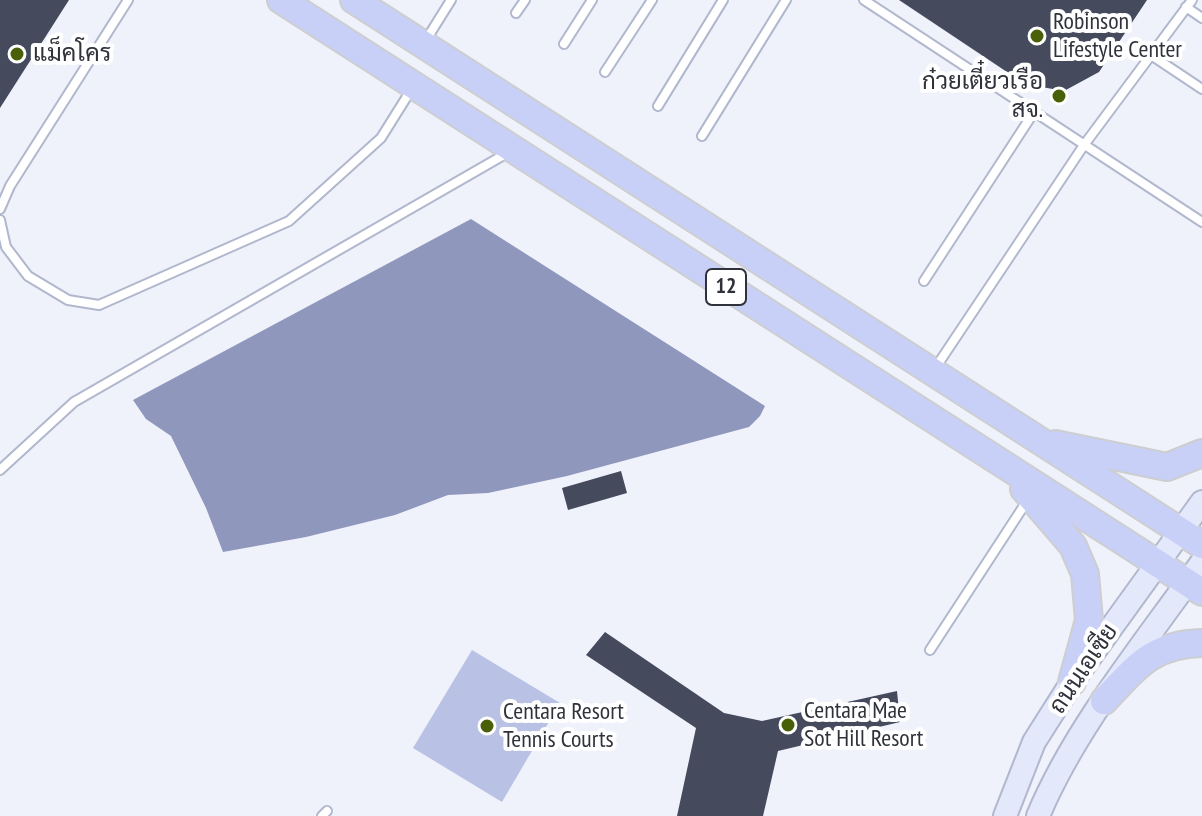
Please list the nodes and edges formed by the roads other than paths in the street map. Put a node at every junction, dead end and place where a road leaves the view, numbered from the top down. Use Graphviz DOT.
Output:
graph roads {
  1 [pos="128,0"];
  2 [pos="281,0"];
  3 [pos="354,0"];
  4 [pos="451,0"];
  5 [pos="525,0"];
  6 [pos="592,0"];
  7 [pos="652,0"];
  8 [pos="723,0"];
  9 [pos="786,0"];
  10 [pos="864,0"];
  11 [pos="1189,4"];
  12 [pos="516,13"];
  13 [pos="1202,18"];
  14 [pos="423,44"];
  15 [pos="564,44"];
  16 [pos="1151,55"];
  17 [pos="605,72"];
  18 [pos="414,86"];
  19 [pos="1202,89"];
  20 [pos="658,106"];
  21 [pos="1034,112"];
  22 [pos="702,136"];
  23 [pos="1084,145"];
  24 [pos="513,150"];
  25 [pos="0,209"];
  26 [pos="0,220"];
  27 [pos="1202,222"];
  28 [pos="924,281"];
  29 [pos="933,372"];
  30 [pos="1040,441"];
  31 [pos="1202,453"];
  32 [pos="0,470"];
  33 [pos="1015,473"];
  34 [pos="1029,497"];
  35 [pos="1202,502"];
  36 [pos="1192,538"];
  37 [pos="1158,563"];
  38 [pos="1197,579"];
  39 [pos="1202,643"];
  40 [pos="930,650"];
  41 [pos="1072,682"];
  42 [pos="1104,701"];
  43 [pos="1005,816"];
  44 [pos="1038,816"];
  1 -- 25 [label="lane"];
  2 -- 18 [label="main road, 12"];
  3 -- 14 [label="main road, 12"];
  4 -- 14 [label="lane"];
  5 -- 12 [label="lane"];
  6 -- 15 [label="lane"];
  7 -- 17 [label="lane"];
  8 -- 20 [label="lane"];
  9 -- 22 [label="lane"];
  10 -- 21 [label="lane"];
  11 -- 13 [label="lane"];
  11 -- 16 [label="lane"];
  14 -- 29 [label="main road, 12"];
  16 -- 19 [label="lane"];
  16 -- 23 [label="lane"];
  18 -- 24 [label="main road, 12"];
  18 -- 26 [label="lane"];
  21 -- 23 [label="lane"];
  21 -- 28 [label="lane"];
  23 -- 27 [label="lane"];
  23 -- 29 [label="lane"];
  24 -- 32 [label="lane"];
  24 -- 33 [label="main road, 12"];
  29 -- 30 [label="main road, 12"];
  30 -- 31 [label="main road"];
  30 -- 36 [label="main road, 12"];
  33 -- 34 [label="main road"];
  33 -- 37 [label="main road, 12"];
  34 -- 40 [label="lane"];
  34 -- 41 [label="main road"];
  35 -- 36 [label="main road, ถนนเอเซีย"];
  36 -- 37 [label="main road, ถนนเอเซีย"];
  37 -- 38 [label="main road, 12"];
  37 -- 41 [label="main road, ถนนเอเซีย"];
  38 -- 42 [label="main road, ถนนเอเซีย"];
  39 -- 42 [label="main road"];
  41 -- 43 [label="main road, ถนนเอเซีย"];
  42 -- 44 [label="main road, ถนนเอเซีย"];
}
